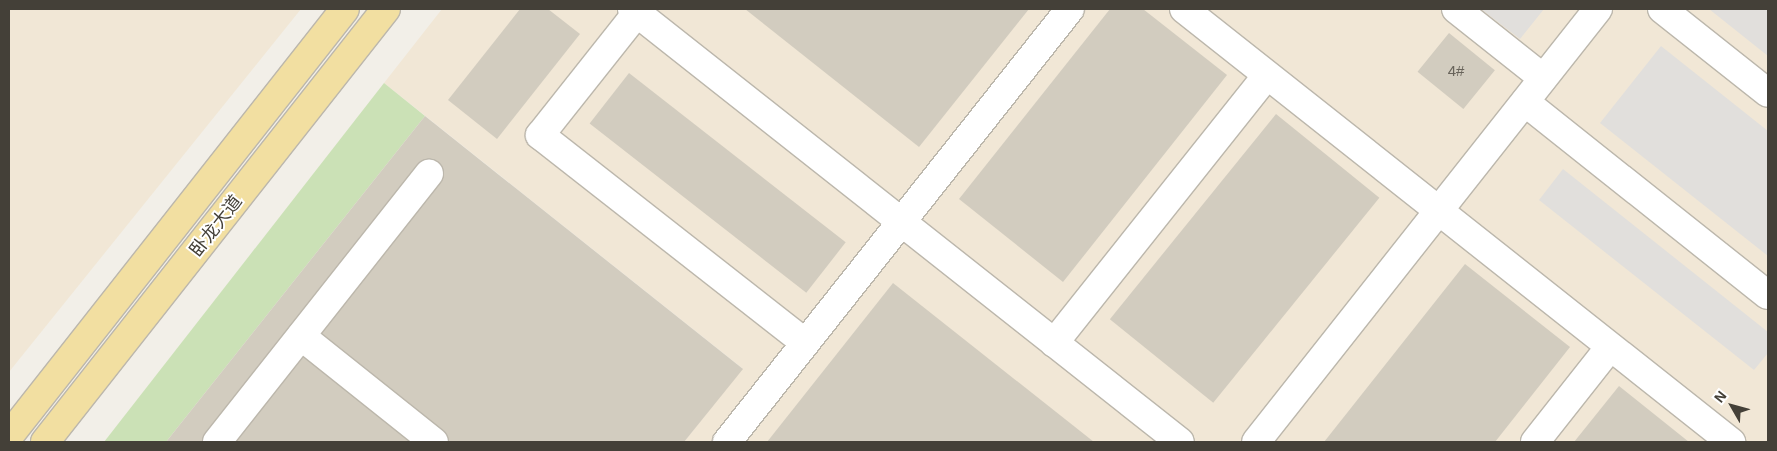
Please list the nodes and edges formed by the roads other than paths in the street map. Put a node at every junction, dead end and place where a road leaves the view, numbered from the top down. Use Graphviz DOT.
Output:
graph roads {
  1 [pos="346,9"];
  2 [pos="386,9"];
  3 [pos="1070,9"];
  4 [pos="1184,9"];
  5 [pos="1456,9"];
  6 [pos="1598,9"];
  7 [pos="1662,9"];
  8 [pos="636,10"];
  9 [pos="1267,75"];
  10 [pos="1544,78"];
  11 [pos="1768,93"];
  12 [pos="1525,102"];
  13 [pos="429,174"];
  14 [pos="901,222"];
  15 [pos="1768,295"];
  16 [pos="301,336"];
  17 [pos="805,343"];
  18 [pos="1054,343"];
  19 [pos="1610,347"];
  20 [pos="9,436"];
  21 [pos="226,439"];
  22 [pos="45,442"];
  23 [pos="434,442"];
  24 [pos="727,442"];
  25 [pos="1180,442"];
  26 [pos="1256,442"];
  27 [pos="1535,442"];
  28 [pos="1731,442"];
  1 -- 20 [label="main road, 卧龙大道"];
  2 -- 22 [label="main road, 卧龙大道"];
  3 -- 14 [label="lane"];
  4 -- 9 [label="lane"];
  5 -- 10 [label="lane"];
  6 -- 10 [label="lane"];
  7 -- 11 [label="lane"];
  8 -- 14 [label="lane"];
  8 -- 17 [label="lane"];
  9 -- 18 [label="lane"];
  9 -- 19 [label="lane"];
  10 -- 12 [label="lane"];
  12 -- 15 [label="lane"];
  12 -- 26 [label="lane"];
  13 -- 16 [label="lane"];
  14 -- 17 [label="lane"];
  14 -- 18 [label="lane"];
  16 -- 21 [label="lane"];
  16 -- 23 [label="lane"];
  17 -- 24 [label="lane"];
  18 -- 25 [label="lane"];
  19 -- 27 [label="lane"];
  19 -- 28 [label="lane"];
}
